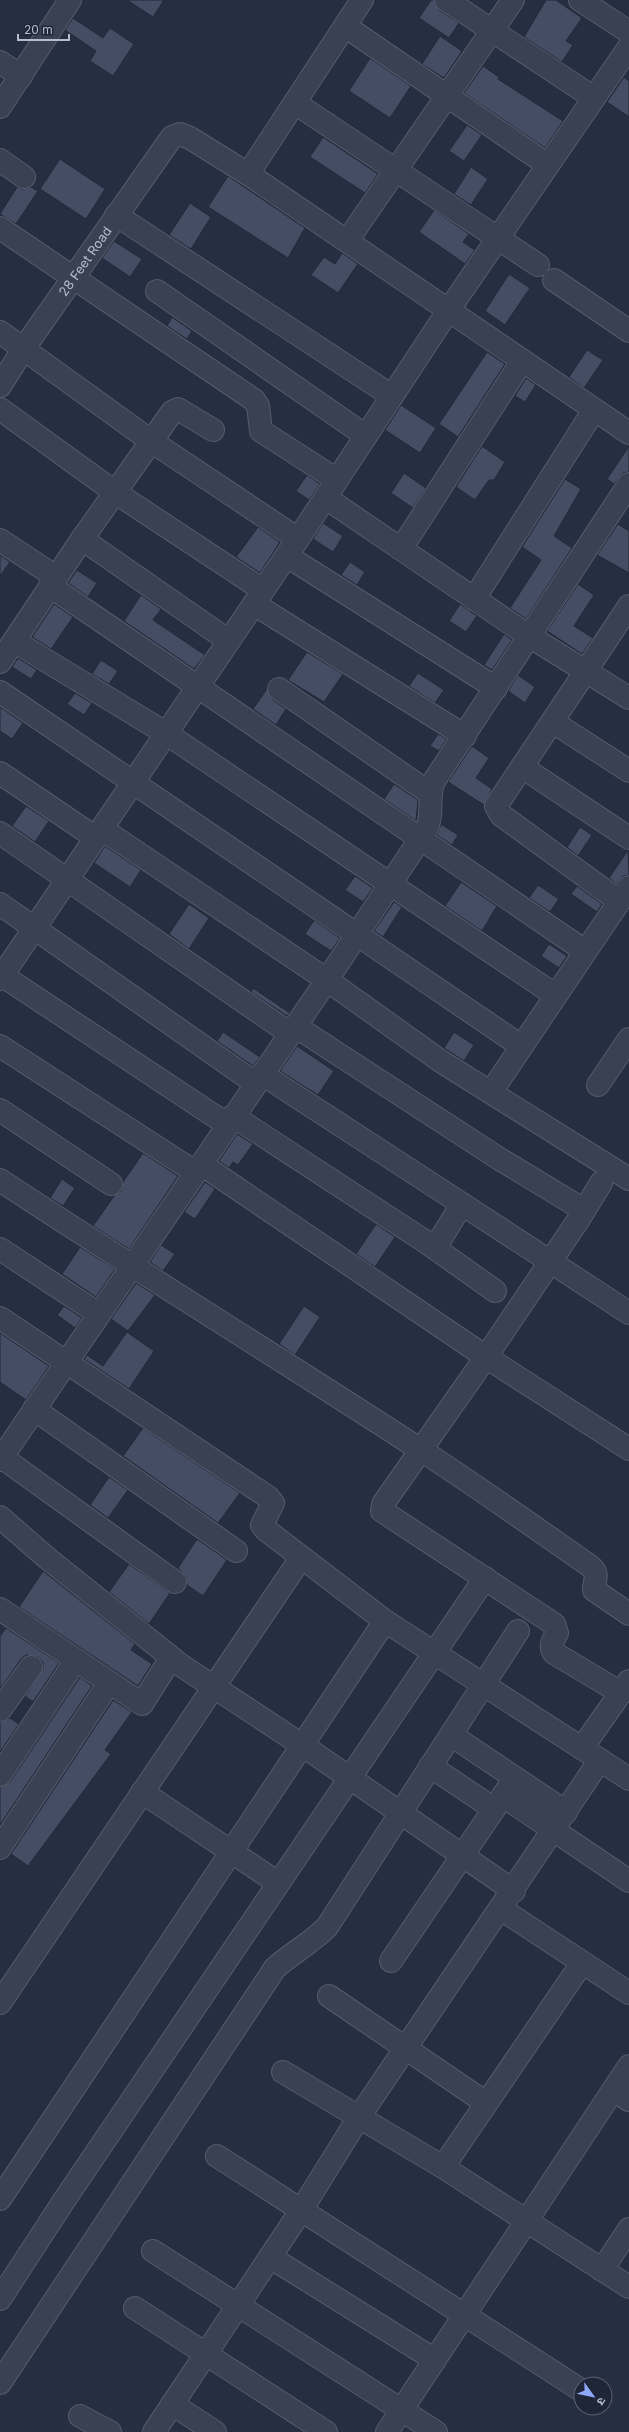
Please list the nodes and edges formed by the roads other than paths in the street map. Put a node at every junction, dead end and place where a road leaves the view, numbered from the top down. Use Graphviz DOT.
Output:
graph roads {
  1 [pos="70,0"];
  2 [pos="362,0"];
  3 [pos="446,0"];
  4 [pos="513,0"];
  5 [pos="580,0"];
  6 [pos="345,26"];
  7 [pos="492,30"];
  8 [pos="629,32"];
  9 [pos="629,47"];
  10 [pos="0,62"];
  11 [pos="21,76"];
  12 [pos="446,97"];
  13 [pos="594,98"];
  14 [pos="295,103"];
  15 [pos="0,108"];
  16 [pos="0,160"];
  17 [pos="548,165"];
  18 [pos="396,170"];
  19 [pos="248,174"];
  20 [pos="24,177"];
  21 [pos="116,215"];
  22 [pos="0,228"];
  23 [pos="498,238"];
  24 [pos="347,241"];
  25 [pos="538,265"];
  26 [pos="74,277"];
  27 [pos="554,280"];
  28 [pos="157,291"];
  29 [pos="448,311"];
  30 [pos="629,331"];
  31 [pos="0,332"];
  32 [pos="24,348"];
  33 [pos="522,362"];
  34 [pos="0,386"];
  35 [pos="392,396"];
  36 [pos="0,409"];
  37 [pos="594,410"];
  38 [pos="213,430"];
  39 [pos="629,433"];
  40 [pos="366,436"];
  41 [pos="151,441"];
  42 [pos="629,484"];
  43 [pos="331,489"];
  44 [pos="116,493"];
  45 [pos="82,539"];
  46 [pos="0,540"];
  47 [pos="293,547"];
  48 [pos="401,549"];
  49 [pos="53,581"];
  50 [pos="259,597"];
  51 [pos="474,599"];
  52 [pos="626,616"];
  53 [pos="529,636"];
  54 [pos="229,641"];
  55 [pos="4,653"];
  56 [pos="585,672"];
  57 [pos="198,687"];
  58 [pos="496,688"];
  59 [pos="280,689"];
  60 [pos="0,692"];
  61 [pos="629,698"];
  62 [pos="553,722"];
  63 [pos="166,734"];
  64 [pos="464,736"];
  65 [pos="522,767"];
  66 [pos="629,771"];
  67 [pos="0,773"];
  68 [pos="133,782"];
  69 [pos="432,794"];
  70 [pos="0,833"];
  71 [pos="99,834"];
  72 [pos="629,838"];
  73 [pos="420,839"];
  74 [pos="68,878"];
  75 [pos="390,886"];
  76 [pos="624,894"];
  77 [pos="0,904"];
  78 [pos="35,928"];
  79 [pos="357,934"];
  80 [pos="585,951"];
  81 [pos="1,976"];
  82 [pos="327,980"];
  83 [pos="555,995"];
  84 [pos="292,1030"];
  85 [pos="629,1039"];
  86 [pos="0,1046"];
  87 [pos="521,1046"];
  88 [pos="259,1078"];
  89 [pos="598,1085"];
  90 [pos="491,1092"];
  91 [pos="0,1110"];
  92 [pos="230,1121"];
  93 [pos="198,1168"];
  94 [pos="629,1179"];
  95 [pos="0,1180"];
  96 [pos="111,1184"];
  97 [pos="601,1184"];
  98 [pos="462,1204"];
  99 [pos="584,1210"];
  100 [pos="426,1242"];
  101 [pos="0,1249"];
  102 [pos="551,1260"];
  103 [pos="131,1267"];
  104 [pos="495,1291"];
  105 [pos="629,1313"];
  106 [pos="99,1314"];
  107 [pos="0,1318"];
  108 [pos="486,1357"];
  109 [pos="66,1362"];
  110 [pos="34,1409"];
  111 [pos="629,1449"];
  112 [pos="422,1451"];
  113 [pos="1,1458"];
  114 [pos="0,1517"];
  115 [pos="236,1551"];
  116 [pos="301,1558"];
  117 [pos="486,1578"];
  118 [pos="175,1582"];
  119 [pos="0,1610"];
  120 [pos="629,1614"];
  121 [pos="385,1621"];
  122 [pos="518,1631"];
  123 [pos="434,1653"];
  124 [pos="171,1658"];
  125 [pos="76,1660"];
  126 [pos="31,1667"];
  127 [pos="109,1683"];
  128 [pos="483,1684"];
  129 [pos="213,1686"];
  130 [pos="625,1687"];
  131 [pos="0,1710"];
  132 [pos="451,1735"];
  133 [pos="302,1745"];
  134 [pos="582,1748"];
  135 [pos="7,1749"];
  136 [pos="600,1760"];
  137 [pos="430,1766"];
  138 [pos="0,1775"];
  139 [pos="515,1778"];
  140 [pos="629,1778"];
  141 [pos="349,1779"];
  142 [pos="142,1792"];
  143 [pos="499,1803"];
  144 [pos="400,1812"];
  145 [pos="566,1812"];
  146 [pos="554,1830"];
  147 [pos="0,1848"];
  148 [pos="231,1852"];
  149 [pos="462,1855"];
  150 [pos="629,1880"];
  151 [pos="278,1883"];
  152 [pos="514,1891"];
  153 [pos="501,1909"];
  154 [pos="390,1961"];
  155 [pos="582,1962"];
  156 [pos="629,1993"];
  157 [pos="329,1996"];
  158 [pos="0,2004"];
  159 [pos="406,2048"];
  160 [pos="629,2066"];
  161 [pos="283,2072"];
  162 [pos="621,2095"];
  163 [pos="486,2103"];
  164 [pos="359,2117"];
  165 [pos="218,2156"];
  166 [pos="443,2167"];
  167 [pos="0,2199"];
  168 [pos="302,2209"];
  169 [pos="526,2222"];
  170 [pos="629,2229"];
  171 [pos="153,2251"];
  172 [pos="270,2256"];
  173 [pos="602,2270"];
  174 [pos="629,2287"];
  175 [pos="0,2299"];
  176 [pos="237,2307"];
  177 [pos="135,2308"];
  178 [pos="464,2316"];
  179 [pos="206,2354"];
  180 [pos="435,2360"];
  181 [pos="0,2383"];
  182 [pos="573,2385"];
  183 [pos="172,2404"];
  184 [pos="402,2410"];
  185 [pos="80,2416"];
  186 [pos="110,2432"];
  187 [pos="154,2432"];
  188 [pos="215,2432"];
  189 [pos="326,2432"];
  190 [pos="387,2432"];
  191 [pos="436,2432"];
  1 -- 11 [label="street"];
  2 -- 6 [label="street"];
  3 -- 7 [label="street"];
  4 -- 7 [label="street"];
  5 -- 8 [label="street"];
  6 -- 12 [label="street"];
  6 -- 14 [label="street"];
  7 -- 12 [label="street"];
  7 -- 13 [label="street"];
  9 -- 13 [label="street"];
  10 -- 11 [label="street"];
  11 -- 15 [label="street"];
  12 -- 17 [label="street"];
  12 -- 18 [label="street"];
  13 -- 17 [label="street"];
  14 -- 18 [label="street"];
  14 -- 19 [label="street"];
  16 -- 20 [label="street"];
  17 -- 23 [label="street"];
  18 -- 23 [label="street"];
  18 -- 24 [label="street"];
  19 -- 21 [label="street, 28 Feet Road"];
  19 -- 24 [label="street"];
  21 -- 26 [label="street, 28 Feet Road"];
  21 -- 35 [label="street"];
  22 -- 26 [label="street"];
  23 -- 25 [label="street"];
  23 -- 29 [label="street"];
  24 -- 29 [label="street"];
  26 -- 32 [label="street, 28 Feet Road"];
  26 -- 43 [label="street"];
  27 -- 30 [label="street"];
  28 -- 40 [label="street"];
  29 -- 33 [label="street"];
  29 -- 35 [label="street"];
  31 -- 32 [label="street"];
  32 -- 34 [label="street, 28 Feet Road"];
  32 -- 41 [label="street"];
  33 -- 37 [label="street"];
  33 -- 48 [label="street"];
  35 -- 40 [label="street"];
  36 -- 44 [label="street"];
  37 -- 39 [label="street"];
  37 -- 51 [label="street"];
  38 -- 41 [label="street"];
  40 -- 43 [label="street"];
  41 -- 44 [label="street"];
  41 -- 47 [label="street"];
  42 -- 53 [label="street"];
  43 -- 47 [label="street"];
  43 -- 48 [label="street"];
  44 -- 45 [label="street"];
  44 -- 50 [label="street"];
  45 -- 49 [label="street"];
  45 -- 54 [label="street"];
  46 -- 49 [label="street"];
  47 -- 50 [label="street"];
  47 -- 58 [label="street"];
  48 -- 51 [label="street"];
  49 -- 55 [label="street"];
  49 -- 57 [label="street"];
  50 -- 54 [label="street"];
  50 -- 64 [label="street"];
  51 -- 53 [label="street"];
  52 -- 56 [label="street"];
  53 -- 56 [label="street"];
  53 -- 58 [label="street"];
  54 -- 57 [label="street"];
  55 -- 63 [label="street"];
  56 -- 61 [label="street"];
  56 -- 62 [label="street"];
  57 -- 63 [label="street"];
  57 -- 73 [label="street"];
  58 -- 64 [label="street"];
  59 -- 69 [label="street"];
  60 -- 68 [label="street"];
  62 -- 65 [label="street"];
  62 -- 66 [label="street"];
  63 -- 68 [label="street"];
  63 -- 75 [label="street"];
  64 -- 69 [label="street"];
  65 -- 72 [label="street"];
  65 -- 76 [label="street"];
  67 -- 71 [label="street"];
  68 -- 71 [label="street"];
  68 -- 79 [label="street"];
  69 -- 73 [label="street"];
  70 -- 74 [label="street"];
  71 -- 74 [label="street"];
  71 -- 82 [label="street"];
  73 -- 75 [label="street"];
  73 -- 80 [label="street"];
  74 -- 78 [label="street"];
  74 -- 84 [label="street"];
  75 -- 79 [label="street"];
  75 -- 83 [label="street"];
  76 -- 80 [label="street"];
  77 -- 78 [label="street"];
  78 -- 81 [label="street"];
  78 -- 88 [label="street"];
  79 -- 82 [label="street"];
  79 -- 87 [label="street"];
  80 -- 83 [label="street"];
  81 -- 92 [label="street"];
  82 -- 84 [label="street"];
  82 -- 90 [label="street"];
  83 -- 87 [label="street"];
  84 -- 88 [label="street"];
  84 -- 99 [label="street"];
  85 -- 89 [label="street"];
  86 -- 93 [label="street"];
  87 -- 90 [label="street"];
  88 -- 92 [label="street"];
  88 -- 98 [label="street"];
  90 -- 94 [label="street"];
  91 -- 96 [label="street"];
  92 -- 93 [label="street"];
  92 -- 100 [label="street"];
  93 -- 103 [label="street"];
  93 -- 108 [label="street"];
  95 -- 103 [label="street"];
  97 -- 99 [label="street"];
  98 -- 100 [label="street"];
  98 -- 102 [label="street"];
  99 -- 102 [label="street"];
  100 -- 104 [label="street"];
  101 -- 106 [label="street"];
  102 -- 105 [label="street"];
  102 -- 108 [label="street"];
  103 -- 106 [label="street"];
  103 -- 112 [label="street"];
  106 -- 109 [label="street"];
  107 -- 109 [label="street"];
  108 -- 111 [label="street"];
  108 -- 112 [label="street"];
  109 -- 110 [label="street"];
  109 -- 116 [label="street"];
  110 -- 113 [label="street"];
  110 -- 115 [label="street"];
  112 -- 117 [label="street"];
  112 -- 120 [label="street"];
  113 -- 118 [label="street"];
  114 -- 124 [label="street"];
  116 -- 121 [label="street"];
  116 -- 129 [label="street"];
  117 -- 123 [label="street"];
  117 -- 130 [label="street"];
  119 -- 125 [label="street"];
  121 -- 123 [label="street"];
  121 -- 133 [label="street"];
  122 -- 128 [label="street"];
  123 -- 128 [label="street"];
  123 -- 141 [label="street"];
  124 -- 127 [label="street"];
  124 -- 129 [label="street"];
  125 -- 127 [label="street"];
  125 -- 135 [label="street"];
  126 -- 131 [label="street"];
  127 -- 147 [label="street"];
  128 -- 132 [label="street"];
  128 -- 134 [label="street"];
  129 -- 133 [label="street"];
  129 -- 142 [label="street"];
  130 -- 134 [label="street"];
  132 -- 137 [label="street"];
  132 -- 139 [label="street"];
  133 -- 141 [label="street"];
  133 -- 148 [label="street"];
  134 -- 136 [label="street"];
  135 -- 138 [label="street"];
  136 -- 140 [label="street"];
  136 -- 145 [label="street"];
  137 -- 143 [label="street"];
  137 -- 144 [label="street"];
  139 -- 143 [label="street"];
  139 -- 145 [label="street"];
  141 -- 144 [label="street"];
  141 -- 151 [label="street"];
  142 -- 148 [label="street"];
  142 -- 158 [label="street"];
  143 -- 146 [label="street"];
  143 -- 149 [label="street"];
  144 -- 149 [label="street"];
  144 -- 181 [label="street"];
  145 -- 146 [label="street"];
  146 -- 150 [label="street"];
  146 -- 152 [label="street"];
  148 -- 151 [label="street"];
  148 -- 167 [label="street"];
  149 -- 152 [label="street"];
  149 -- 154 [label="street"];
  151 -- 175 [label="street"];
  152 -- 153 [label="street"];
  153 -- 155 [label="street"];
  153 -- 159 [label="street"];
  155 -- 156 [label="street"];
  155 -- 163 [label="street"];
  157 -- 159 [label="street"];
  159 -- 163 [label="street"];
  159 -- 164 [label="street"];
  160 -- 162 [label="street"];
  161 -- 164 [label="street"];
  162 -- 169 [label="street"];
  163 -- 166 [label="street"];
  164 -- 166 [label="street"];
  164 -- 168 [label="street"];
  165 -- 168 [label="street"];
  166 -- 169 [label="street"];
  168 -- 172 [label="street"];
  168 -- 178 [label="street"];
  169 -- 173 [label="street"];
  169 -- 178 [label="street"];
  170 -- 173 [label="street"];
  171 -- 176 [label="street"];
  172 -- 176 [label="street"];
  172 -- 180 [label="street"];
  173 -- 174 [label="street"];
  176 -- 179 [label="street"];
  176 -- 184 [label="street"];
  177 -- 179 [label="street"];
  178 -- 180 [label="street"];
  178 -- 182 [label="street"];
  179 -- 183 [label="street"];
  179 -- 189 [label="street"];
  180 -- 184 [label="street"];
  183 -- 187 [label="street"];
  183 -- 188 [label="street"];
  184 -- 190 [label="street"];
  184 -- 191 [label="street"];
  185 -- 186 [label="street"];
}
